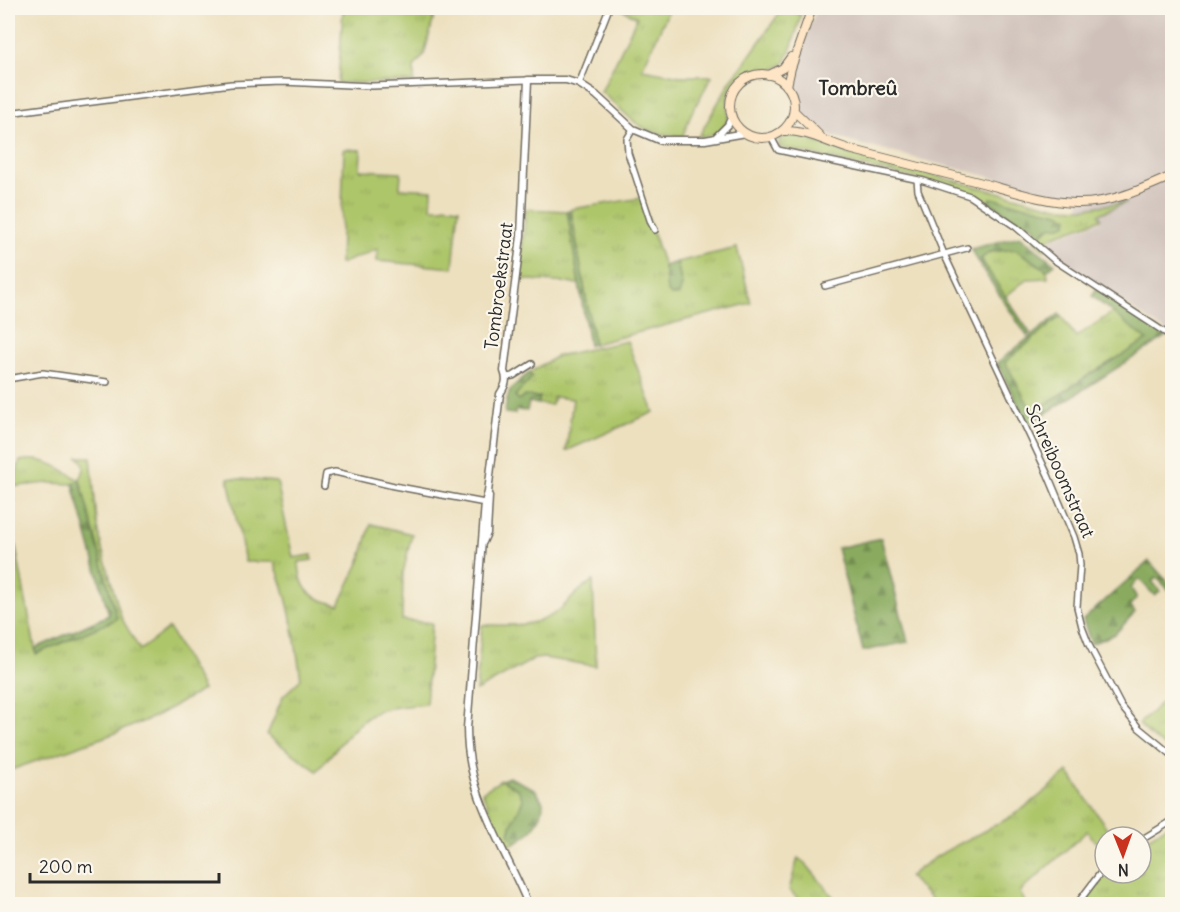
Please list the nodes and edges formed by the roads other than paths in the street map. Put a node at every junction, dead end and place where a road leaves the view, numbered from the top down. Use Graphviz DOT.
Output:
graph roads {
  1 [pos="609,8"];
  2 [pos="812,8"];
  3 [pos="797,48"];
  4 [pos="769,75"];
  5 [pos="528,80"];
  6 [pos="579,84"];
  7 [pos="788,86"];
  8 [pos="794,111"];
  9 [pos="8,113"];
  10 [pos="732,116"];
  11 [pos="633,129"];
  12 [pos="783,130"];
  13 [pos="745,133"];
  14 [pos="771,137"];
  15 [pos="821,138"];
  16 [pos="713,139"];
  17 [pos="1173,176"];
  18 [pos="917,180"];
  19 [pos="656,230"];
  20 [pos="968,248"];
  21 [pos="944,254"];
  22 [pos="825,286"];
  23 [pos="1173,337"];
  24 [pos="532,364"];
  25 [pos="506,377"];
  26 [pos="8,379"];
  27 [pos="107,381"];
  28 [pos="324,486"];
  29 [pos="488,492"];
  30 [pos="485,503"];
  31 [pos="482,546"];
  32 [pos="1173,755"];
  33 [pos="1173,821"];
  34 [pos="1153,833"];
  35 [pos="1093,883"];
  36 [pos="528,904"];
  37 [pos="1077,904"];
  1 -- 6 [label="street"];
  2 -- 3 [label="main road"];
  3 -- 4 [label="main road"];
  3 -- 7 [label="main road"];
  4 -- 7 [label="main road"];
  4 -- 10 [label="main road"];
  5 -- 6 [label="street"];
  5 -- 9 [label="street"];
  5 -- 25 [label="street, Tombroekstraat"];
  6 -- 11 [label="street"];
  7 -- 8 [label="main road"];
  8 -- 12 [label="main road"];
  8 -- 15 [label="main road"];
  10 -- 13 [label="main road"];
  10 -- 16 [label="street"];
  11 -- 16 [label="street"];
  11 -- 19 [label="street"];
  12 -- 14 [label="main road"];
  12 -- 15 [label="main road"];
  13 -- 14 [label="main road"];
  13 -- 16 [label="street"];
  14 -- 18 [label="street"];
  15 -- 17 [label="main road"];
  18 -- 21 [label="street, Schreiboomstraat"];
  18 -- 23 [label="street"];
  20 -- 21 [label="street"];
  21 -- 22 [label="street"];
  21 -- 32 [label="street, Schreiboomstraat"];
  24 -- 25 [label="street"];
  25 -- 29 [label="street, Tombroekstraat"];
  26 -- 27 [label="street"];
  28 -- 30 [label="street"];
  29 -- 30 [label="street, Tombroekstraat"];
  29 -- 31 [label="street, Tombroekstraat"];
  30 -- 31 [label="street, Tombroekstraat"];
  31 -- 36 [label="street, Tombroekstraat"];
  33 -- 34 [label="street"];
  35 -- 37 [label="street"];
}
